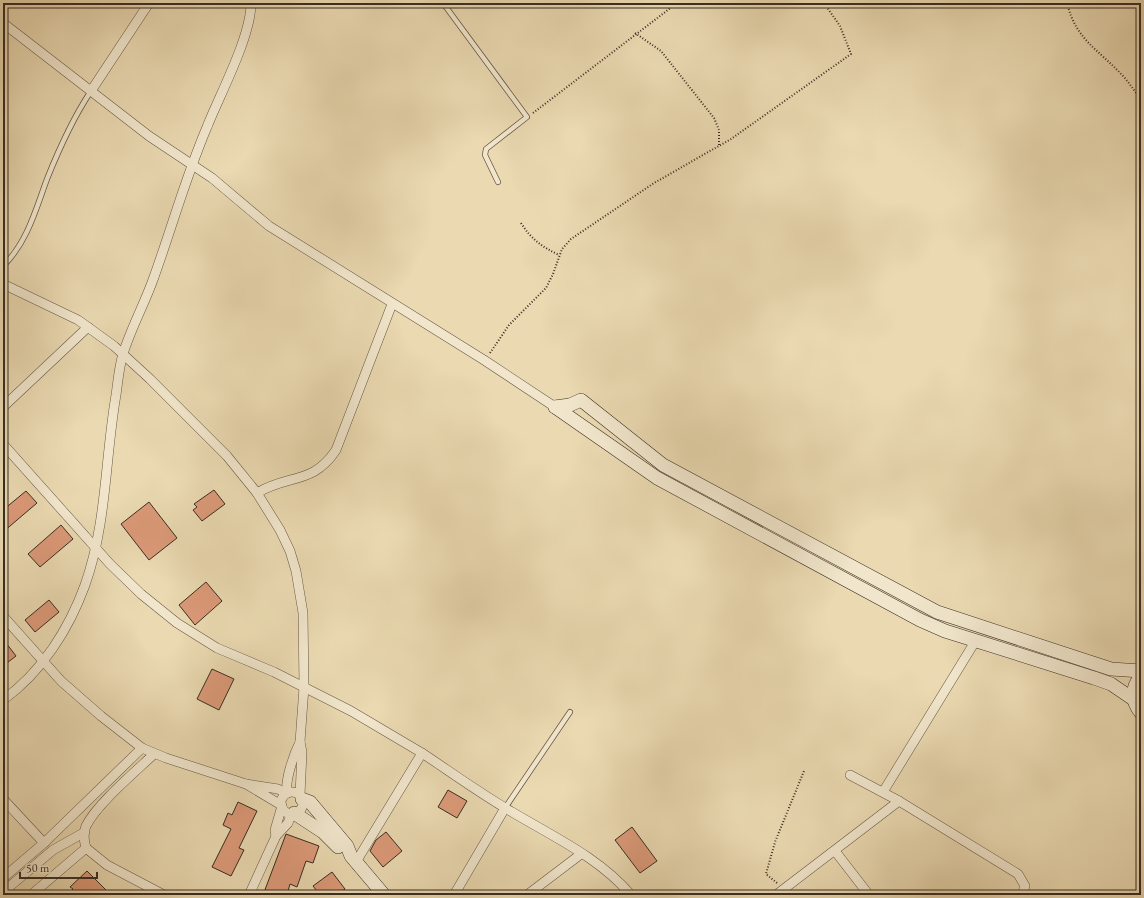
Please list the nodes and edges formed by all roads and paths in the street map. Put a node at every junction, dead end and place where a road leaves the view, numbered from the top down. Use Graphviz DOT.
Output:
graph roads {
  1 [pos="149,3"];
  2 [pos="251,3"];
  3 [pos="443,3"];
  4 [pos="677,3"];
  5 [pos="824,3"];
  6 [pos="1067,3"];
  7 [pos="3,23"];
  8 [pos="635,33"];
  9 [pos="91,92"];
  10 [pos="1141,99"];
  11 [pos="527,117"];
  12 [pos="719,147"];
  13 [pos="191,164"];
  14 [pos="498,182"];
  15 [pos="521,223"];
  16 [pos="560,255"];
  17 [pos="3,266"];
  18 [pos="3,284"];
  19 [pos="392,304"];
  20 [pos="88,327"];
  21 [pos="122,354"];
  22 [pos="484,360"];
  23 [pos="555,407"];
  24 [pos="3,408"];
  25 [pos="3,444"];
  26 [pos="257,493"];
  27 [pos="96,548"];
  28 [pos="3,616"];
  29 [pos="976,640"];
  30 [pos="42,662"];
  31 [pos="1141,671"];
  32 [pos="1141,676"];
  33 [pos="304,687"];
  34 [pos="1133,699"];
  35 [pos="3,700"];
  36 [pos="570,712"];
  37 [pos="1141,713"];
  38 [pos="300,742"];
  39 [pos="142,748"];
  40 [pos="422,753"];
  41 [pos="154,754"];
  42 [pos="804,771"];
  43 [pos="850,774"];
  44 [pos="246,784"];
  45 [pos="883,792"];
  46 [pos="287,793"];
  47 [pos="301,797"];
  48 [pos="3,799"];
  49 [pos="899,801"];
  50 [pos="281,806"];
  51 [pos="505,808"];
  52 [pos="293,813"];
  53 [pos="85,832"];
  54 [pos="276,836"];
  55 [pos="44,843"];
  56 [pos="86,848"];
  57 [pos="835,851"];
  58 [pos="581,854"];
  59 [pos="354,859"];
  60 [pos="766,874"];
  61 [pos="3,878"];
  62 [pos="3,892"];
  63 [pos="32,895"];
  64 [pos="164,895"];
  65 [pos="249,895"];
  66 [pos="384,895"];
  67 [pos="454,895"];
  68 [pos="527,895"];
  69 [pos="631,895"];
  70 [pos="776,895"];
  71 [pos="869,895"];
  72 [pos="1022,895"];
  1 -- 9 [label="street"];
  2 -- 13 [label="street"];
  3 -- 11 [label="lane"];
  4 -- 8 [label="path"];
  5 -- 12 [label="path"];
  6 -- 10 [label="path"];
  7 -- 9 [label="street"];
  8 -- 11 [label="path"];
  8 -- 12 [label="path"];
  9 -- 13 [label="street"];
  9 -- 17 [label="lane"];
  11 -- 14 [label="lane"];
  12 -- 16 [label="path"];
  13 -- 19 [label="street"];
  13 -- 21 [label="street"];
  15 -- 16 [label="path"];
  16 -- 22 [label="path"];
  18 -- 20 [label="street"];
  19 -- 22 [label="street"];
  19 -- 26 [label="street"];
  20 -- 21 [label="street"];
  20 -- 24 [label="street"];
  21 -- 26 [label="street"];
  21 -- 27 [label="street"];
  22 -- 23 [label="street"];
  23 -- 29 [label="street"];
  23 -- 31 [label="street"];
  25 -- 27 [label="street"];
  26 -- 33 [label="street"];
  27 -- 30 [label="street"];
  27 -- 33 [label="street"];
  28 -- 30 [label="street"];
  29 -- 34 [label="street"];
  29 -- 45 [label="street"];
  30 -- 35 [label="street"];
  30 -- 39 [label="street"];
  32 -- 34 [label="street"];
  33 -- 38 [label="street"];
  33 -- 40 [label="street"];
  34 -- 37 [label="street"];
  36 -- 51 [label="lane"];
  38 -- 46 [label="street"];
  38 -- 47 [label="street"];
  39 -- 41 [label="street"];
  39 -- 55 [label="street"];
  40 -- 51 [label="street"];
  40 -- 59 [label="street"];
  41 -- 44 [label="street"];
  41 -- 53 [label="street"];
  42 -- 60 [label="path"];
  43 -- 45 [label="street"];
  44 -- 46 [label="street"];
  44 -- 50 [label="street"];
  45 -- 49 [label="street"];
  46 -- 47 [label="street"];
  46 -- 50 [label="street"];
  47 -- 52 [label="street"];
  47 -- 59 [label="street"];
  48 -- 55 [label="street"];
  49 -- 57 [label="street"];
  49 -- 72 [label="street"];
  50 -- 52 [label="street"];
  50 -- 54 [label="street"];
  51 -- 58 [label="street"];
  51 -- 67 [label="street"];
  52 -- 54 [label="street"];
  52 -- 59 [label="street"];
  53 -- 56 [label="street"];
  53 -- 62 [label="street"];
  54 -- 65 [label="street"];
  55 -- 61 [label="street"];
  56 -- 63 [label="street"];
  56 -- 64 [label="street"];
  57 -- 70 [label="street"];
  57 -- 71 [label="street"];
  58 -- 68 [label="street"];
  58 -- 69 [label="street"];
  59 -- 66 [label="street"];
}
